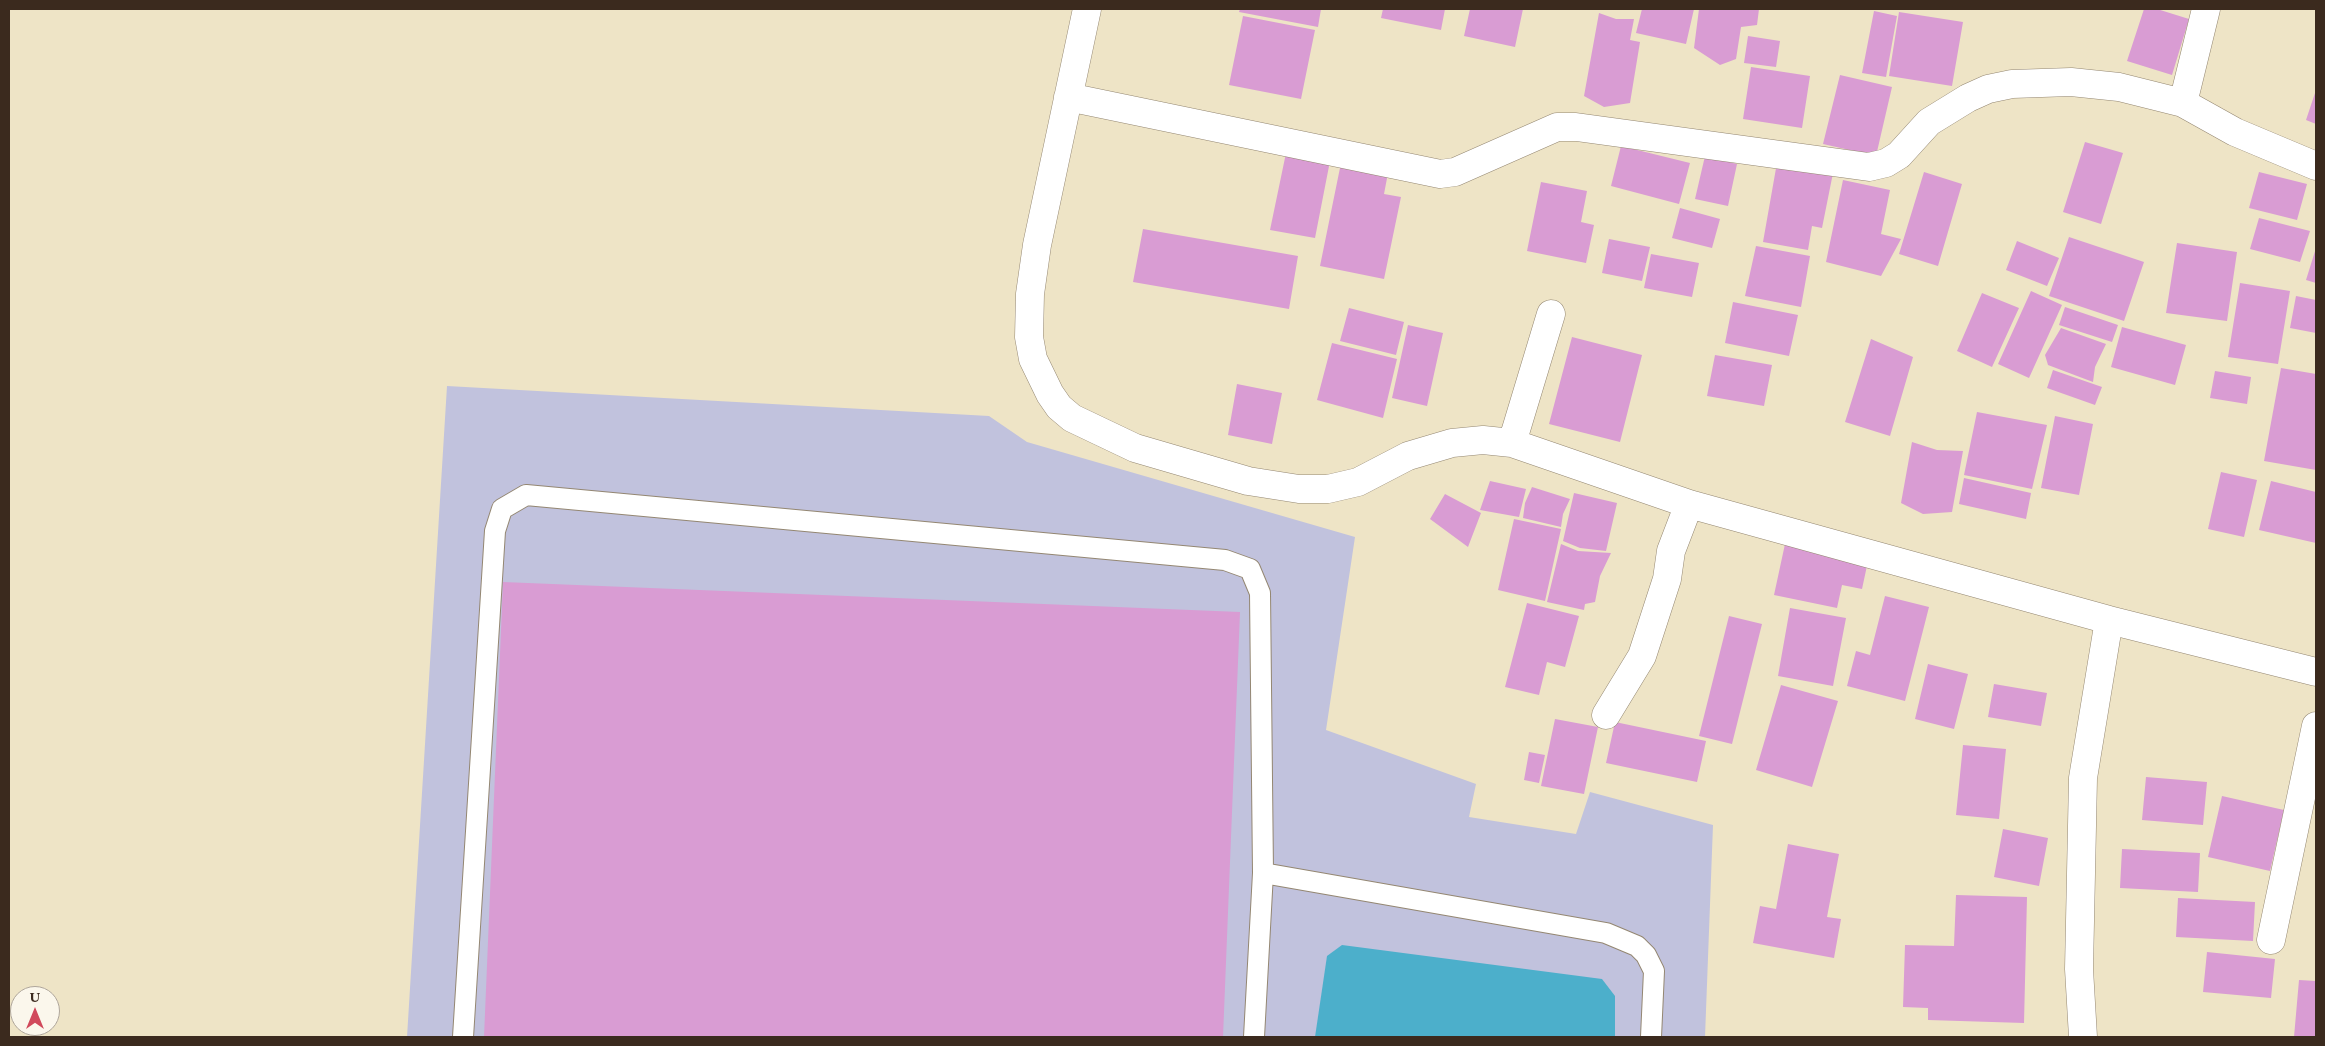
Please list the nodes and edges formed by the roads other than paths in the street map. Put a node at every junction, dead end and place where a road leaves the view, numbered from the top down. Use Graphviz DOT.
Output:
graph roads {
  1 [pos="1086,9"];
  2 [pos="2206,9"];
  3 [pos="1068,97"];
  4 [pos="2183,103"];
  5 [pos="2316,166"];
  6 [pos="1551,314"];
  7 [pos="1512,443"];
  8 [pos="1689,504"];
  9 [pos="2109,620"];
  10 [pos="2316,672"];
  11 [pos="1606,715"];
  12 [pos="2316,726"];
  13 [pos="1263,873"];
  14 [pos="2272,940"];
  15 [pos="463,1037"];
  16 [pos="1254,1037"];
  17 [pos="1651,1037"];
  18 [pos="2083,1037"];
  1 -- 3 [label="street"];
  2 -- 4 [label="street"];
  3 -- 4 [label="street"];
  3 -- 7 [label="street"];
  4 -- 5 [label="street"];
  6 -- 7 [label="street"];
  7 -- 8 [label="street"];
  8 -- 9 [label="street"];
  8 -- 11 [label="street"];
  9 -- 10 [label="street"];
  9 -- 18 [label="street"];
  12 -- 14 [label="street"];
  13 -- 15 [label="lane"];
  13 -- 16 [label="lane"];
  13 -- 17 [label="lane"];
}
